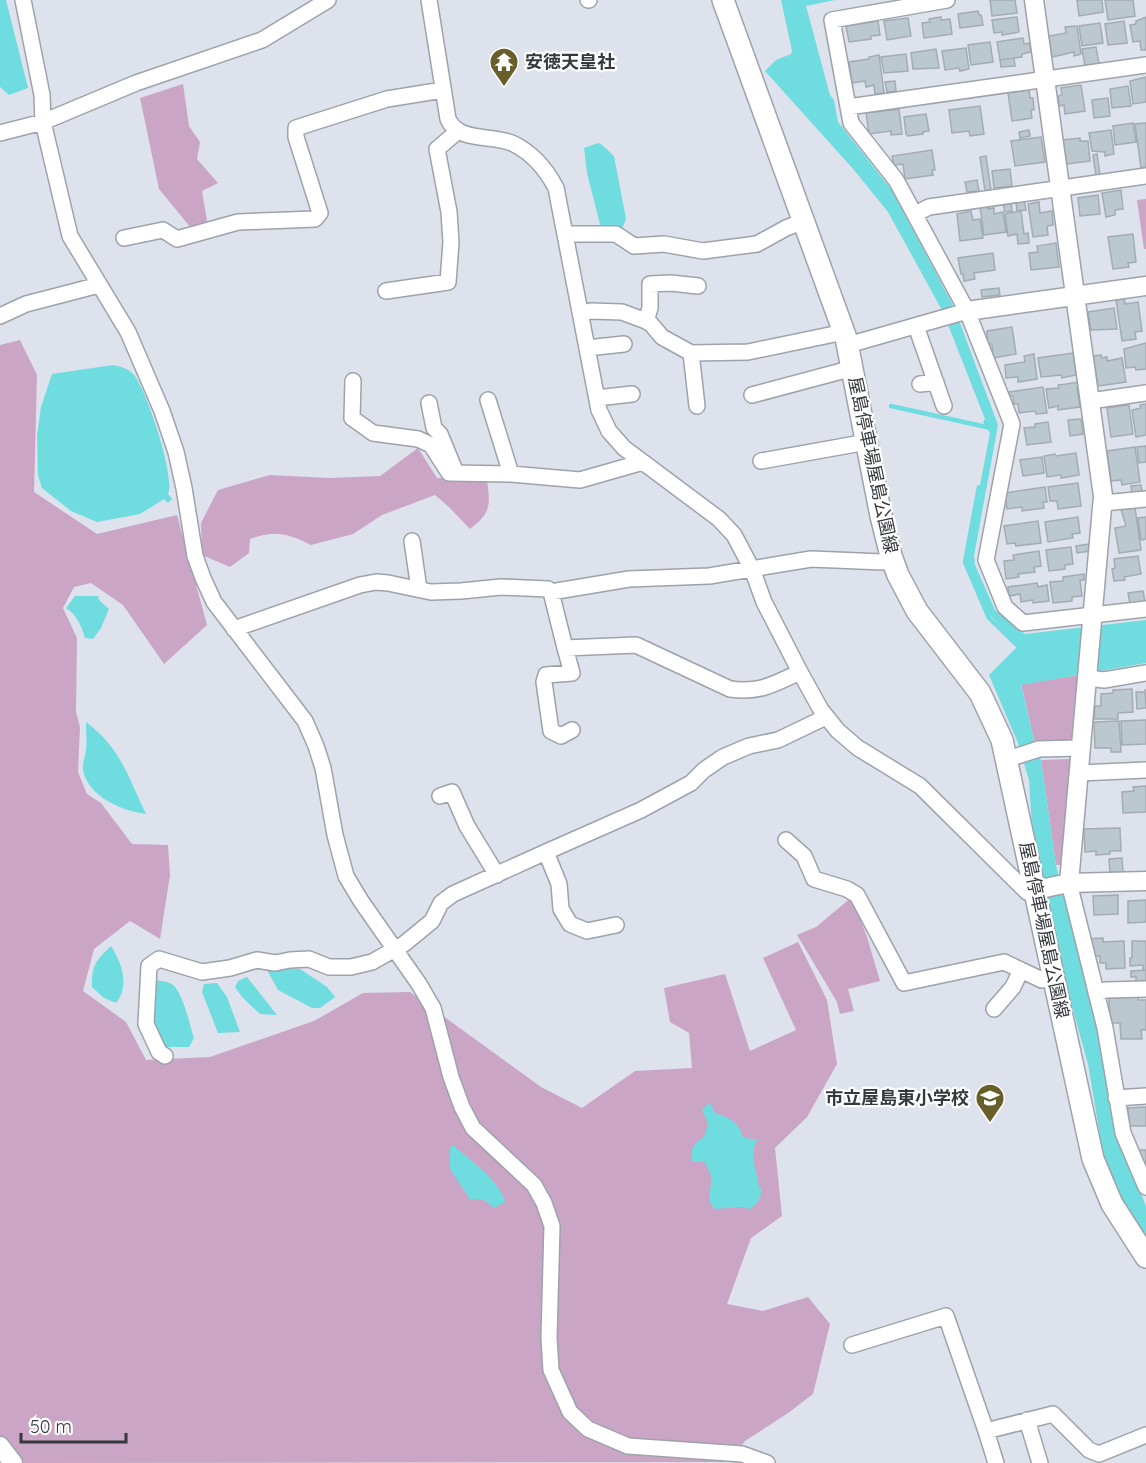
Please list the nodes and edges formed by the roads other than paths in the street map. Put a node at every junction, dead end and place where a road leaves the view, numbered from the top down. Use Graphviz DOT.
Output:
graph roads {
  1 [pos="23,0"];
  2 [pos="328,0"];
  3 [pos="429,0"];
  4 [pos="723,0"];
  5 [pos="947,0"];
  6 [pos="1034,0"];
  7 [pos="1146,65"];
  8 [pos="1045,79"];
  9 [pos="443,90"];
  10 [pos="848,107"];
  11 [pos="43,122"];
  12 [pos="456,132"];
  13 [pos="0,133"];
  14 [pos="1146,176"];
  15 [pos="1060,188"];
  16 [pos="915,214"];
  17 [pos="804,222"];
  18 [pos="566,234"];
  19 [pos="124,238"];
  20 [pos="99,285"];
  21 [pos="698,286"];
  22 [pos="1146,286"];
  23 [pos="386,291"];
  24 [pos="1076,296"];
  25 [pos="581,313"];
  26 [pos="963,313"];
  27 [pos="0,316"];
  28 [pos="646,321"];
  29 [pos="916,326"];
  30 [pos="846,339"];
  31 [pos="624,344"];
  32 [pos="587,348"];
  33 [pos="691,353"];
  34 [pos="853,368"];
  35 [pos="353,381"];
  36 [pos="936,382"];
  37 [pos="920,384"];
  38 [pos="1146,393"];
  39 [pos="632,394"];
  40 [pos="752,395"];
  41 [pos="597,398"];
  42 [pos="488,400"];
  43 [pos="1090,401"];
  44 [pos="429,403"];
  45 [pos="697,406"];
  46 [pos="944,406"];
  47 [pos="867,442"];
  48 [pos="761,461"];
  49 [pos="643,462"];
  50 [pos="457,473"];
  51 [pos="512,474"];
  52 [pos="1146,499"];
  53 [pos="1103,503"];
  54 [pos="412,541"];
  55 [pos="892,558"];
  56 [pos="752,569"];
  57 [pos="419,589"];
  58 [pos="551,592"];
  59 [pos="1146,609"];
  60 [pos="1093,620"];
  61 [pos="234,629"];
  62 [pos="565,648"];
  63 [pos="800,672"];
  64 [pos="1146,672"];
  65 [pos="1088,675"];
  66 [pos="826,717"];
  67 [pos="572,730"];
  68 [pos="1081,748"];
  69 [pos="1013,758"];
  70 [pos="1146,770"];
  71 [pos="1079,773"];
  72 [pos="440,796"];
  73 [pos="786,840"];
  74 [pos="546,852"];
  75 [pos="497,875"];
  76 [pos="1146,880"];
  77 [pos="1069,883"];
  78 [pos="1035,890"];
  79 [pos="616,925"];
  80 [pos="394,949"];
  81 [pos="1021,970"];
  82 [pos="1054,977"];
  83 [pos="1146,989"];
  84 [pos="1096,993"];
  85 [pos="994,1009"];
  86 [pos="165,1056"];
  87 [pos="1146,1096"];
  88 [pos="1116,1098"];
  89 [pos="1146,1187"];
  90 [pos="1146,1257"];
  91 [pos="852,1345"];
  92 [pos="1027,1420"];
  93 [pos="986,1431"];
  94 [pos="1146,1435"];
  95 [pos="0,1446"];
  96 [pos="13,1463"];
  97 [pos="767,1463"];
  98 [pos="996,1463"];
  99 [pos="1040,1463"];
  1 -- 11 [label="street"];
  2 -- 11 [label="street"];
  3 -- 9 [label="street"];
  4 -- 17 [label="main road, 屋島停車場屋島公園線"];
  5 -- 10 [label="street"];
  6 -- 8 [label="street"];
  7 -- 8 [label="street"];
  8 -- 10 [label="street"];
  8 -- 15 [label="street"];
  9 -- 12 [label="street"];
  9 -- 19 [label="street"];
  10 -- 16 [label="street"];
  11 -- 13 [label="street"];
  11 -- 20 [label="street"];
  12 -- 18 [label="street"];
  12 -- 23 [label="street"];
  14 -- 15 [label="street"];
  15 -- 16 [label="street"];
  15 -- 24 [label="street"];
  16 -- 26 [label="street"];
  17 -- 18 [label="street"];
  17 -- 30 [label="main road, 屋島停車場屋島公園線"];
  18 -- 25 [label="street"];
  20 -- 27 [label="street"];
  20 -- 61 [label="street"];
  21 -- 28 [label="street"];
  22 -- 24 [label="street"];
  24 -- 26 [label="street"];
  24 -- 43 [label="street"];
  25 -- 28 [label="street"];
  25 -- 32 [label="street"];
  26 -- 29 [label="street"];
  26 -- 60 [label="street"];
  28 -- 33 [label="street"];
  29 -- 30 [label="street"];
  29 -- 36 [label="street"];
  30 -- 33 [label="street"];
  30 -- 34 [label="main road, 屋島停車場屋島公園線"];
  31 -- 32 [label="street"];
  32 -- 41 [label="street"];
  33 -- 45 [label="street"];
  34 -- 40 [label="street"];
  34 -- 47 [label="main road, 屋島停車場屋島公園線"];
  35 -- 50 [label="street"];
  36 -- 37 [label="street"];
  36 -- 46 [label="street"];
  38 -- 43 [label="street"];
  39 -- 41 [label="street"];
  41 -- 49 [label="street"];
  42 -- 51 [label="street"];
  43 -- 53 [label="street"];
  44 -- 50 [label="street"];
  47 -- 48 [label="street"];
  47 -- 55 [label="main road, 屋島停車場屋島公園線"];
  49 -- 51 [label="street"];
  49 -- 56 [label="street"];
  50 -- 51 [label="street"];
  52 -- 53 [label="street"];
  53 -- 60 [label="street"];
  54 -- 57 [label="street"];
  55 -- 56 [label="street"];
  55 -- 69 [label="main road, 屋島停車場屋島公園線"];
  56 -- 58 [label="street"];
  56 -- 63 [label="street"];
  57 -- 58 [label="street"];
  57 -- 61 [label="street"];
  58 -- 62 [label="street"];
  59 -- 60 [label="street"];
  60 -- 65 [label="street"];
  61 -- 80 [label="street"];
  62 -- 63 [label="street"];
  62 -- 67 [label="street"];
  63 -- 66 [label="street"];
  64 -- 65 [label="street"];
  65 -- 68 [label="street"];
  66 -- 74 [label="street"];
  66 -- 78 [label="street"];
  68 -- 69 [label="street"];
  68 -- 71 [label="street"];
  69 -- 78 [label="main road, 屋島停車場屋島公園線"];
  70 -- 71 [label="street"];
  71 -- 77 [label="street"];
  72 -- 75 [label="street"];
  73 -- 81 [label="street"];
  74 -- 75 [label="street"];
  74 -- 79 [label="street"];
  75 -- 80 [label="street"];
  76 -- 77 [label="street"];
  77 -- 78 [label="street"];
  77 -- 84 [label="street"];
  78 -- 82 [label="main road, 屋島停車場屋島公園線"];
  80 -- 86 [label="street"];
  80 -- 97 [label="street"];
  81 -- 82 [label="street"];
  81 -- 85 [label="street"];
  82 -- 90 [label="main road, 屋島停車場屋島公園線"];
  83 -- 84 [label="street"];
  84 -- 88 [label="street"];
  87 -- 88 [label="street"];
  88 -- 89 [label="street"];
  91 -- 93 [label="street"];
  92 -- 93 [label="street"];
  92 -- 94 [label="street"];
  92 -- 99 [label="street"];
  93 -- 98 [label="street"];
  95 -- 96 [label="street"];
}
